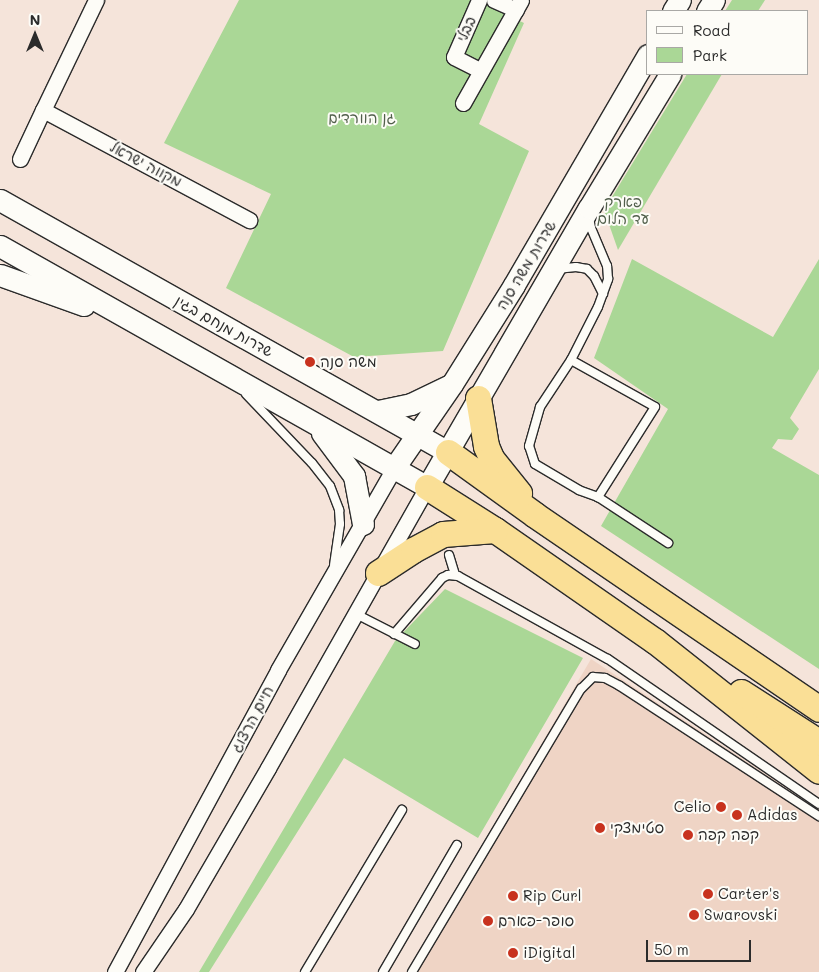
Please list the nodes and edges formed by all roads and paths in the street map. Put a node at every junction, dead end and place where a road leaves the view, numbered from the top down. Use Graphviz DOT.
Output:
graph roads {
  1 [pos="96,0"];
  2 [pos="479,0"];
  3 [pos="495,0"];
  4 [pos="518,5"];
  5 [pos="646,59"];
  6 [pos="481,71"];
  7 [pos="669,75"];
  8 [pos="463,103"];
  9 [pos="42,110"];
  10 [pos="20,158"];
  11 [pos="0,200"];
  12 [pos="588,208"];
  13 [pos="249,220"];
  14 [pos="0,246"];
  15 [pos="555,270"];
  16 [pos="0,275"];
  17 [pos="603,294"];
  18 [pos="136,324"];
  19 [pos="571,360"];
  20 [pos="229,376"];
  21 [pos="452,384"];
  22 [pos="478,398"];
  23 [pos="378,411"];
  24 [pos="314,423"];
  25 [pos="416,434"];
  26 [pos="448,452"];
  27 [pos="394,468"];
  28 [pos="427,487"];
  29 [pos="598,497"];
  30 [pos="535,515"];
  31 [pos="363,524"];
  32 [pos="495,530"];
  33 [pos="668,543"];
  34 [pos="449,554"];
  35 [pos="378,573"];
  36 [pos="455,575"];
  37 [pos="331,579"];
  38 [pos="356,614"];
  39 [pos="692,622"];
  40 [pos="394,634"];
  41 [pos="655,641"];
  42 [pos="415,644"];
  43 [pos="819,695"];
  44 [pos="819,709"];
  45 [pos="819,742"];
  46 [pos="819,771"];
  47 [pos="819,804"];
  48 [pos="402,810"];
  49 [pos="819,816"];
  50 [pos="457,845"];
  51 [pos="115,972"];
  52 [pos="143,972"];
  53 [pos="305,972"];
  54 [pos="382,972"];
  55 [pos="412,972"];
  1 -- 9 [label="street"];
  2 -- 6 [label="street, בבלי"];
  3 -- 4 [label="street"];
  4 -- 6 [label="street"];
  5 -- 21 [label="main road, שדרות משה סנה"];
  6 -- 8 [label="street"];
  7 -- 12 [label="main road, שדרות משה סנה"];
  9 -- 10 [label="street"];
  9 -- 13 [label="street, מקווה ישראל"];
  11 -- 23 [label="main road, שדרות מנחם בגין"];
  12 -- 15 [label="main road, שדרות משה סנה"];
  12 -- 17 [label="lane"];
  14 -- 18 [label="main road"];
  15 -- 17 [label="lane"];
  15 -- 22 [label="main road, שדרות משה סנה"];
  16 -- 18 [label="main road"];
  17 -- 19 [label="lane"];
  18 -- 20 [label="main road"];
  19 -- 29 [label="lane"];
  19 -- 29 [label="lane"];
  20 -- 24 [label="main road"];
  20 -- 37 [label="lane"];
  21 -- 23 [label="main road"];
  21 -- 25 [label="main road, שדרות משה סנה"];
  22 -- 26 [label="main road, שדרות משה סנה"];
  22 -- 30 [label="highway"];
  23 -- 25 [label="main road, שדרות מנחם בגין"];
  24 -- 27 [label="main road"];
  24 -- 31 [label="main road"];
  25 -- 26 [label="main road, שדרות מנחם בגין"];
  25 -- 27 [label="main road, שדרות משה סנה"];
  26 -- 28 [label="main road, שדרות משה סנה"];
  26 -- 30 [label="highway"];
  27 -- 28 [label="main road"];
  27 -- 31 [label="street, חיים הרצוג"];
  28 -- 32 [label="highway"];
  28 -- 35 [label="street"];
  29 -- 33 [label="lane"];
  30 -- 39 [label="highway"];
  31 -- 37 [label="street, חיים הרצוג"];
  32 -- 35 [label="highway"];
  32 -- 41 [label="highway"];
  34 -- 36 [label="lane"];
  35 -- 38 [label="street"];
  36 -- 40 [label="lane"];
  36 -- 47 [label="lane"];
  37 -- 51 [label="street, חיים הרצוג"];
  38 -- 40 [label="lane"];
  38 -- 52 [label="street"];
  39 -- 43 [label="highway"];
  39 -- 44 [label="highway"];
  40 -- 42 [label="lane"];
  41 -- 45 [label="highway"];
  41 -- 46 [label="highway"];
  48 -- 53 [label="lane"];
  49 -- 55 [label="lane"];
  50 -- 54 [label="lane"];
}
